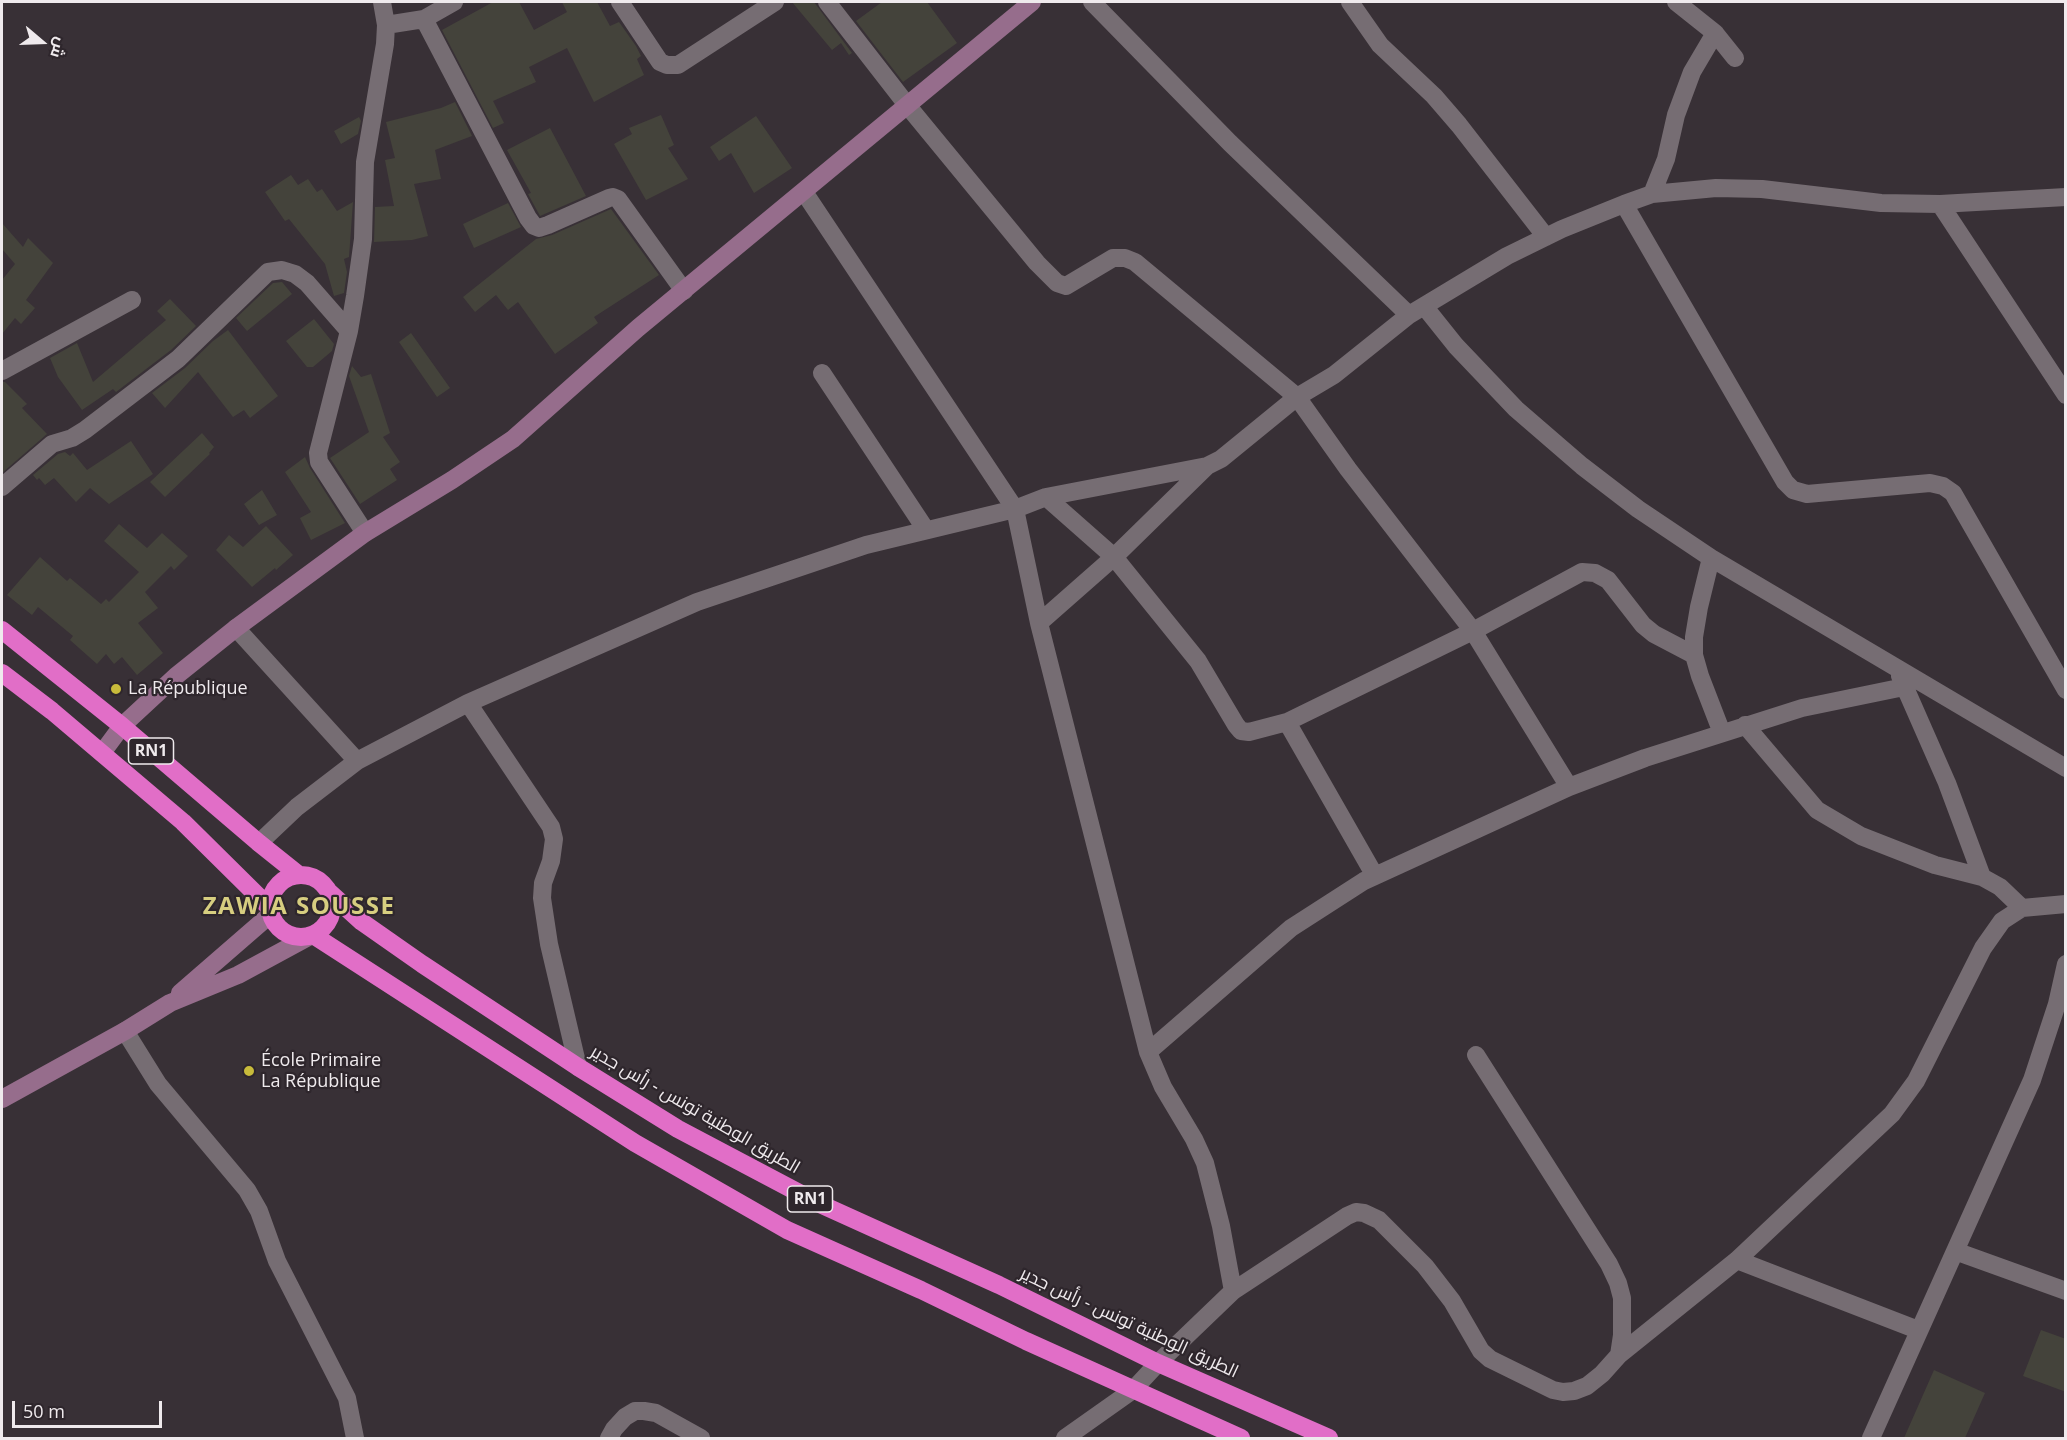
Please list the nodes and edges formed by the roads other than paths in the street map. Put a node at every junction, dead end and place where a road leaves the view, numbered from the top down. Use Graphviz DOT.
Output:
graph roads {
  1 [pos="382,2"];
  2 [pos="454,2"];
  3 [pos="620,2"];
  4 [pos="775,2"];
  5 [pos="827,2"];
  6 [pos="1032,2"];
  7 [pos="1092,2"];
  8 [pos="1350,2"];
  9 [pos="1676,2"];
  10 [pos="424,19"];
  11 [pos="386,25"];
  12 [pos="1714,33"];
  13 [pos="1735,58"];
  14 [pos="907,105"];
  15 [pos="804,192"];
  16 [pos="1652,194"];
  17 [pos="2066,197"];
  18 [pos="1624,204"];
  19 [pos="1940,204"];
  20 [pos="1546,237"];
  21 [pos="684,291"];
  22 [pos="132,300"];
  23 [pos="1417,310"];
  24 [pos="349,331"];
  25 [pos="2,371"];
  26 [pos="822,374"];
  27 [pos="2066,395"];
  28 [pos="1298,397"];
  29 [pos="1207,466"];
  30 [pos="2,487"];
  31 [pos="1046,497"];
  32 [pos="1015,508"];
  33 [pos="926,531"];
  34 [pos="365,533"];
  35 [pos="1114,557"];
  36 [pos="1711,558"];
  37 [pos="1039,623"];
  38 [pos="236,628"];
  39 [pos="2,630"];
  40 [pos="1473,631"];
  41 [pos="1694,655"];
  42 [pos="1897,668"];
  43 [pos="2,673"];
  44 [pos="1904,687"];
  45 [pos="2066,690"];
  46 [pos="468,703"];
  47 [pos="1287,723"];
  48 [pos="1745,725"];
  49 [pos="122,726"];
  50 [pos="1722,733"];
  51 [pos="102,753"];
  52 [pos="357,762"];
  53 [pos="2066,768"];
  54 [pos="1569,787"];
  55 [pos="259,843"];
  56 [pos="299,875"];
  57 [pos="1375,876"];
  58 [pos="1982,877"];
  59 [pos="329,892"];
  60 [pos="2066,904"];
  61 [pos="2022,908"];
  62 [pos="270,911"];
  63 [pos="311,935"];
  64 [pos="2066,964"];
  65 [pos="170,1003"];
  66 [pos="125,1031"];
  67 [pos="1148,1052"];
  68 [pos="1476,1055"];
  69 [pos="578,1067"];
  70 [pos="2,1099"];
  71 [pos="1955,1251"];
  72 [pos="1737,1260"];
  73 [pos="1233,1291"];
  74 [pos="2066,1292"];
  75 [pos="1918,1330"];
  76 [pos="1619,1354"];
  77 [pos="1158,1363"];
  78 [pos="1132,1390"];
  79 [pos="355,1438"];
  80 [pos="609,1438"];
  81 [pos="701,1438"];
  82 [pos="1065,1438"];
  83 [pos="1242,1438"];
  84 [pos="1329,1438"];
  85 [pos="1871,1438"];
  1 -- 11 [label="street"];
  2 -- 10 [label="street"];
  3 -- 4 [label="street"];
  5 -- 14 [label="street"];
  6 -- 14 [label="street"];
  7 -- 23 [label="street"];
  8 -- 20 [label="street"];
  9 -- 12 [label="street"];
  10 -- 11 [label="street"];
  10 -- 21 [label="street"];
  11 -- 24 [label="street"];
  12 -- 13 [label="street"];
  12 -- 16 [label="street"];
  14 -- 15 [label="street"];
  14 -- 28 [label="street"];
  15 -- 21 [label="street"];
  15 -- 32 [label="street"];
  16 -- 18 [label="street"];
  16 -- 19 [label="street"];
  17 -- 19 [label="street"];
  18 -- 20 [label="street"];
  18 -- 45 [label="street"];
  19 -- 27 [label="street"];
  20 -- 23 [label="street"];
  21 -- 34 [label="street"];
  22 -- 25 [label="street"];
  23 -- 28 [label="street"];
  23 -- 36 [label="street"];
  24 -- 30 [label="street"];
  24 -- 34 [label="street"];
  26 -- 33 [label="street"];
  28 -- 29 [label="street"];
  28 -- 40 [label="street"];
  29 -- 31 [label="street"];
  29 -- 35 [label="street"];
  31 -- 32 [label="street"];
  31 -- 35 [label="street"];
  32 -- 33 [label="street"];
  32 -- 37 [label="street"];
  33 -- 46 [label="street"];
  34 -- 38 [label="street"];
  35 -- 37 [label="street"];
  35 -- 47 [label="street"];
  36 -- 41 [label="street"];
  36 -- 42 [label="street"];
  37 -- 67 [label="street"];
  38 -- 49 [label="street"];
  38 -- 52 [label="street"];
  39 -- 49 [label="highway, RN1"];
  40 -- 41 [label="street"];
  40 -- 47 [label="street"];
  40 -- 54 [label="street"];
  41 -- 50 [label="street"];
  42 -- 44 [label="street"];
  42 -- 53 [label="street"];
  43 -- 51 [label="highway, RN1"];
  44 -- 48 [label="street"];
  44 -- 58 [label="street"];
  46 -- 52 [label="street"];
  46 -- 69 [label="street"];
  47 -- 57 [label="street"];
  48 -- 50 [label="street"];
  48 -- 58 [label="street"];
  49 -- 51 [label="street"];
  49 -- 55 [label="highway, RN1"];
  50 -- 54 [label="street"];
  51 -- 62 [label="highway, RN1"];
  52 -- 55 [label="street"];
  54 -- 57 [label="street"];
  55 -- 56 [label="highway, RN1"];
  56 -- 59 [label="highway, RN1"];
  56 -- 62 [label="highway"];
  57 -- 67 [label="street"];
  58 -- 61 [label="street"];
  59 -- 63 [label="highway"];
  59 -- 69 [label="highway, الطريق الوطنية تونس - رأس جدير / RN1"];
  60 -- 61 [label="street"];
  61 -- 72 [label="street"];
  62 -- 63 [label="highway, RN1"];
  62 -- 65 [label="street"];
  63 -- 65 [label="street"];
  63 -- 78 [label="highway, RN1"];
  64 -- 71 [label="street"];
  65 -- 66 [label="street"];
  66 -- 70 [label="street"];
  66 -- 79 [label="street"];
  67 -- 73 [label="street"];
  68 -- 76 [label="street"];
  69 -- 77 [label="highway, الطريق الوطنية تونس - رأس جدير / RN1"];
  71 -- 74 [label="street"];
  71 -- 75 [label="street"];
  72 -- 75 [label="street"];
  72 -- 76 [label="street"];
  73 -- 76 [label="street"];
  73 -- 77 [label="street"];
  75 -- 85 [label="street"];
  77 -- 78 [label="street"];
  77 -- 84 [label="highway, الطريق الوطنية تونس - رأس جدير / RN1"];
  78 -- 82 [label="street"];
  78 -- 83 [label="highway, RN1"];
  80 -- 81 [label="street"];
}
